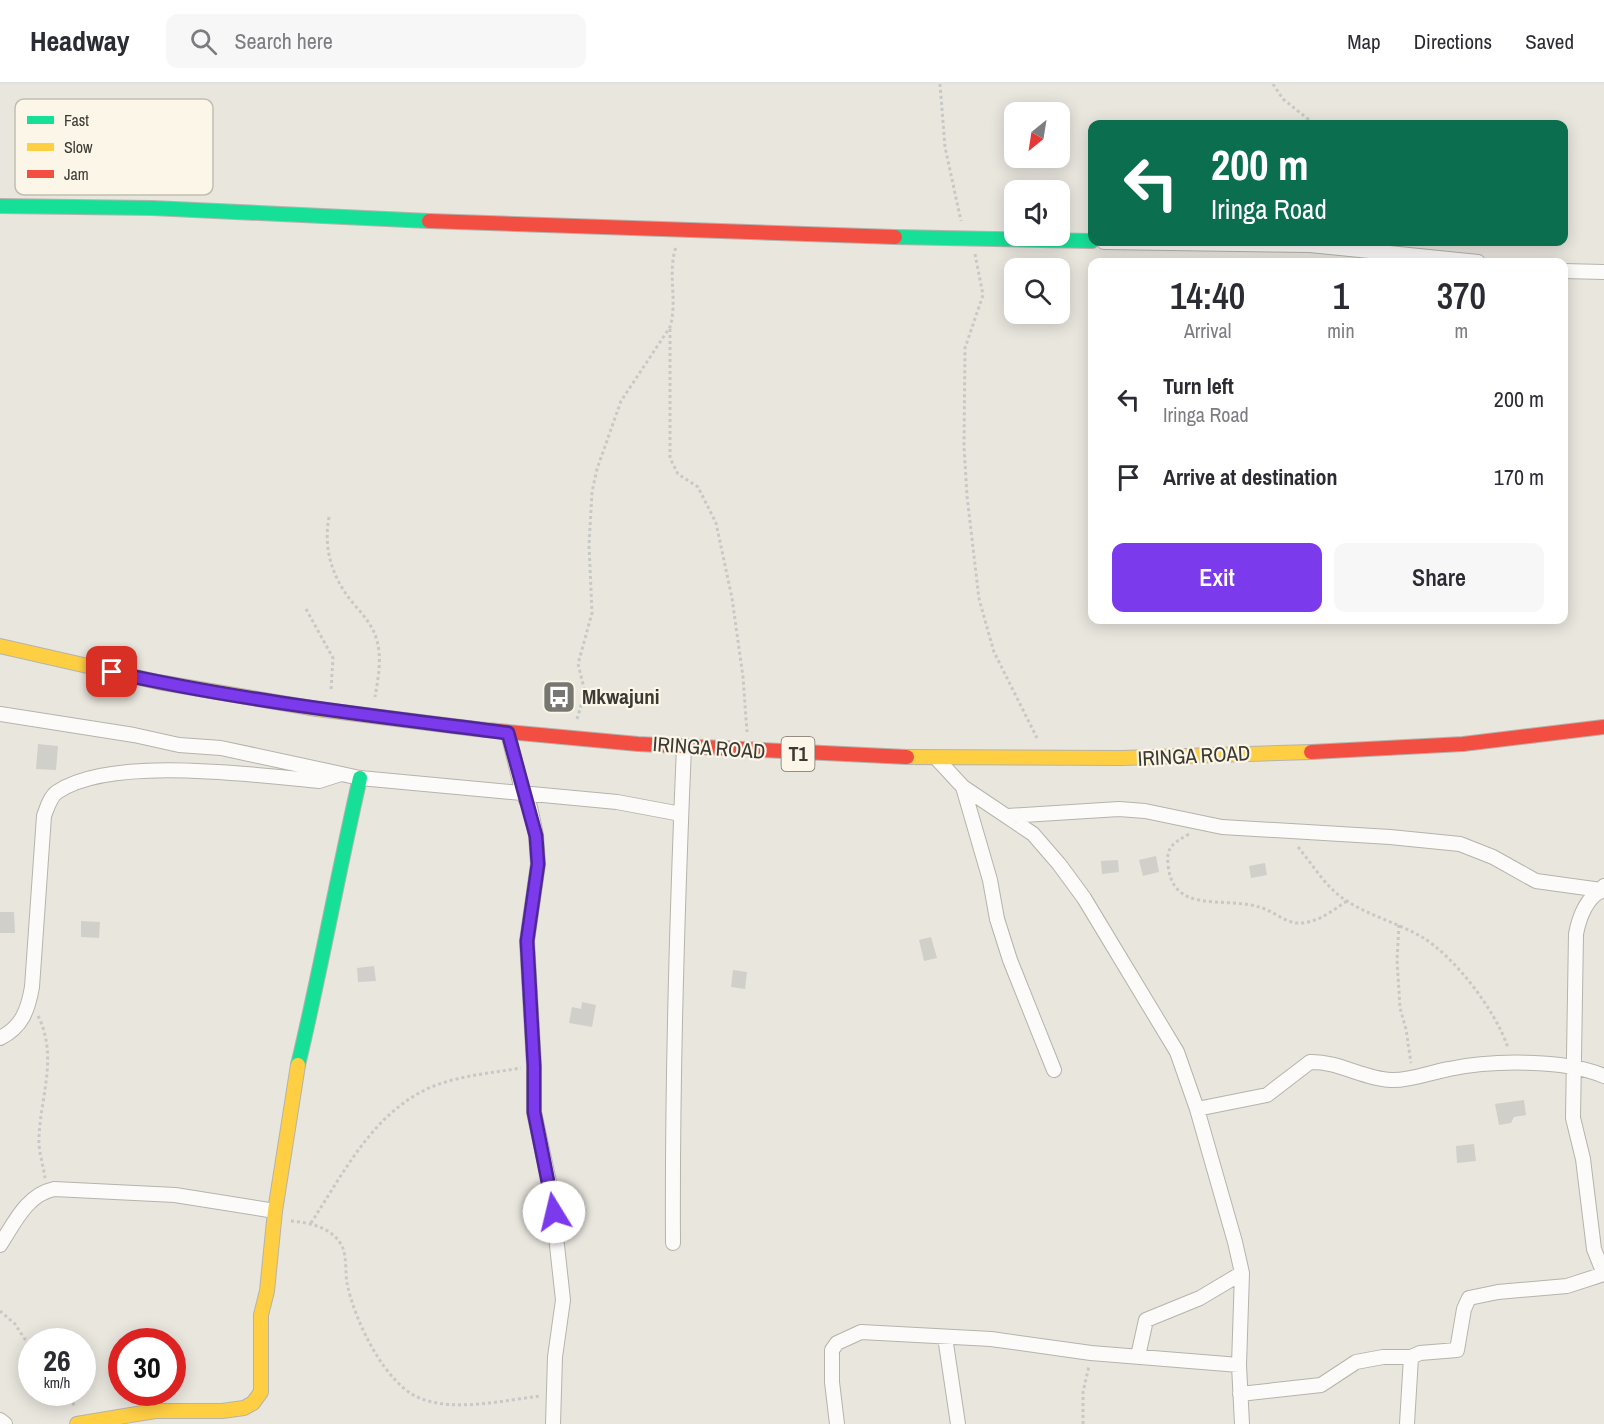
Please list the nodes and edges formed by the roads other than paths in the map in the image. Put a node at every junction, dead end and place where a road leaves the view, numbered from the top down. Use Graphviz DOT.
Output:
graph roads {
  1 [pos="0,206"];
  2 [pos="1088,241"];
  3 [pos="1320,246"];
  4 [pos="1438,258"];
  5 [pos="1568,271"];
  6 [pos="1604,272"];
  7 [pos="0,646"];
  8 [pos="0,714"];
  9 [pos="1604,727"];
  10 [pos="508,733"];
  11 [pos="684,747"];
  12 [pos="938,760"];
  13 [pos="341,774"];
  14 [pos="360,778"];
  15 [pos="963,786"];
  16 [pos="523,794"];
  17 [pos="681,813"];
  18 [pos="1008,816"];
  19 [pos="1603,889"];
  20 [pos="0,1038"];
  21 [pos="1572,1066"];
  22 [pos="1054,1070"];
  23 [pos="1604,1076"];
  24 [pos="1197,1109"];
  25 [pos="274,1216"];
  26 [pos="673,1243"];
  27 [pos="0,1245"];
  28 [pos="1242,1273"];
  29 [pos="1604,1274"];
  30 [pos="945,1337"];
  31 [pos="1138,1356"];
  32 [pos="1411,1357"];
  33 [pos="1239,1365"];
  34 [pos="1240,1394"];
  35 [pos="0,1420"];
  36 [pos="5,1424"];
  37 [pos="77,1424"];
  38 [pos="553,1424"];
  39 [pos="837,1424"];
  40 [pos="958,1424"];
  41 [pos="1242,1424"];
  42 [pos="1407,1424"];
  1 -- 2 [label="main road"];
  3 -- 4 [label="street"];
  5 -- 6 [label="street"];
  7 -- 10 [label="main road, IRINGA ROAD / T1"];
  8 -- 13 [label="street"];
  9 -- 12 [label="main road, IRINGA ROAD / T1"];
  10 -- 11 [label="main road, IRINGA ROAD / T1"];
  10 -- 16 [label="street"];
  11 -- 12 [label="main road, IRINGA ROAD / T1"];
  11 -- 17 [label="street"];
  12 -- 15 [label="street"];
  13 -- 14 [label="street"];
  13 -- 20 [label="street"];
  14 -- 16 [label="street"];
  14 -- 25 [label="main road"];
  15 -- 18 [label="street"];
  15 -- 22 [label="street"];
  16 -- 17 [label="street"];
  16 -- 38 [label="street"];
  17 -- 26 [label="street"];
  18 -- 19 [label="street"];
  18 -- 24 [label="street"];
  19 -- 21 [label="street"];
  21 -- 23 [label="street"];
  21 -- 24 [label="street"];
  21 -- 29 [label="street"];
  24 -- 28 [label="street"];
  25 -- 27 [label="street"];
  25 -- 37 [label="main road"];
  28 -- 31 [label="street"];
  28 -- 33 [label="street"];
  29 -- 32 [label="street"];
  30 -- 31 [label="street"];
  30 -- 39 [label="street"];
  30 -- 40 [label="street"];
  31 -- 33 [label="street"];
  32 -- 34 [label="street"];
  32 -- 42 [label="street"];
  33 -- 34 [label="street"];
  34 -- 41 [label="street"];
  35 -- 36 [label="street"];
}
